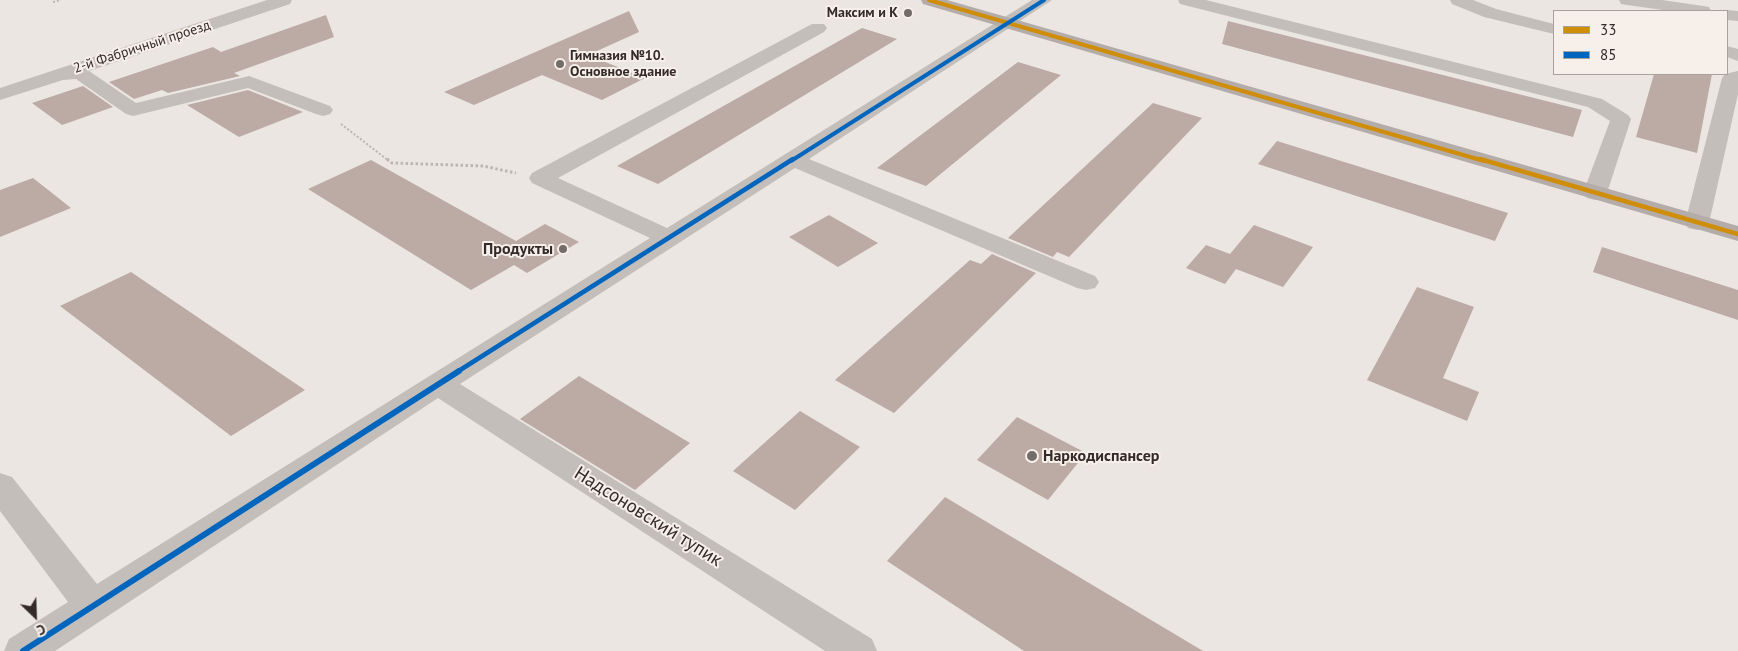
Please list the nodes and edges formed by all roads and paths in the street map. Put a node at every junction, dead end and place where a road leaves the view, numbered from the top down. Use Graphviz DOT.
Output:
graph roads {
  1 [pos="61,0"];
  2 [pos="284,0"];
  3 [pos="929,0"];
  4 [pos="1044,0"];
  5 [pos="1186,0"];
  6 [pos="1458,0"];
  7 [pos="52,2"];
  8 [pos="1626,4"];
  9 [pos="1692,10"];
  10 [pos="1010,23"];
  11 [pos="818,28"];
  12 [pos="1553,29"];
  13 [pos="59,74"];
  14 [pos="1738,77"];
  15 [pos="0,94"];
  16 [pos="323,110"];
  17 [pos="794,160"];
  18 [pos="540,178"];
  19 [pos="1595,193"];
  20 [pos="1697,222"];
  21 [pos="1738,234"];
  22 [pos="670,238"];
  23 [pos="1086,282"];
  24 [pos="438,384"];
  25 [pos="0,486"];
  26 [pos="93,607"];
  27 [pos="23,651"];
  28 [pos="858,651"];
  1 -- 7 [label="path"];
  2 -- 13 [label="street, 2-й Фабричный проезд"];
  3 -- 10 [label="main road"];
  4 -- 10 [label="street"];
  5 -- 19 [label="street"];
  6 -- 12 [label="street"];
  8 -- 9 [label="street"];
  10 -- 17 [label="street"];
  10 -- 19 [label="main road"];
  11 -- 18 [label="street"];
  13 -- 15 [label="street, 2-й Фабричный проезд"];
  13 -- 16 [label="street"];
  14 -- 20 [label="street"];
  16 -- 18 [label="path"];
  17 -- 22 [label="street"];
  17 -- 23 [label="street"];
  18 -- 22 [label="street"];
  19 -- 20 [label="main road"];
  20 -- 21 [label="main road"];
  22 -- 24 [label="street"];
  24 -- 26 [label="street"];
  24 -- 28 [label="street, Надсоновский тупик"];
  25 -- 26 [label="street"];
  26 -- 27 [label="street"];
}
